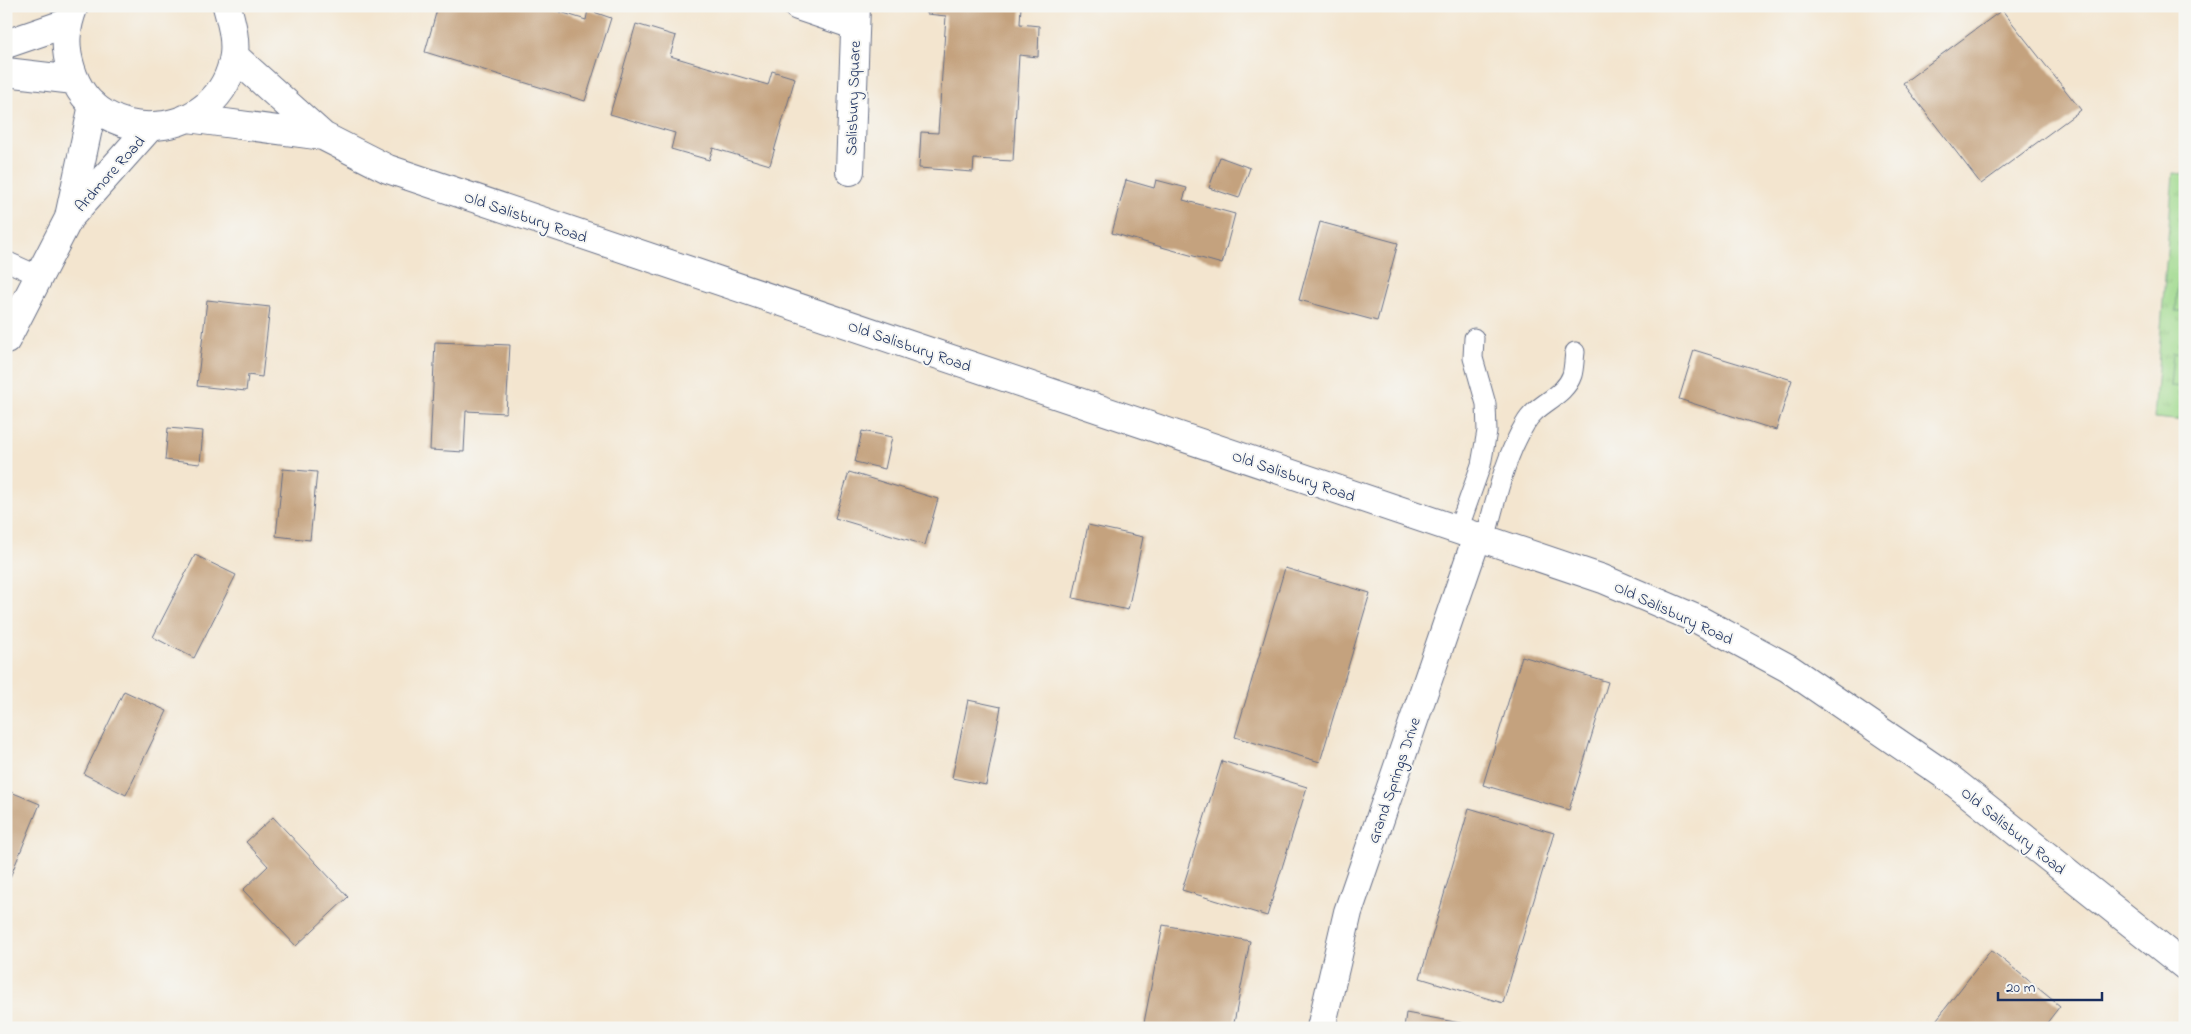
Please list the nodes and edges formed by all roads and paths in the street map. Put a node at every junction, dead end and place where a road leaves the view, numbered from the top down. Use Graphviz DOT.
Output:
graph roads {
  1 [pos="227,6"];
  2 [pos="798,6"];
  3 [pos="71,15"];
  4 [pos="855,16"];
  5 [pos="6,44"];
  6 [pos="234,56"];
  7 [pos="6,72"];
  8 [pos="74,80"];
  9 [pos="93,105"];
  10 [pos="188,118"];
  11 [pos="150,127"];
  12 [pos="323,136"];
  13 [pos="850,171"];
  14 [pos="69,218"];
  15 [pos="6,261"];
  16 [pos="39,276"];
  17 [pos="1474,338"];
  18 [pos="6,340"];
  19 [pos="1575,352"];
  20 [pos="1474,535"];
  21 [pos="2185,966"];
  22 [pos="1321,1028"];
  1 -- 6 [label="main road, Old Salisbury Road"];
  2 -- 4 [label="main road, Salisbury Square"];
  3 -- 5 [label="main road, Old Salisbury Road"];
  3 -- 8 [label="main road, Old Salisbury Road"];
  4 -- 13 [label="main road, Salisbury Square"];
  6 -- 10 [label="main road, Old Salisbury Road"];
  6 -- 12 [label="main road, Old Salisbury Road"];
  7 -- 8 [label="main road"];
  8 -- 9 [label="main road, Old Salisbury Road"];
  9 -- 11 [label="main road, Old Salisbury Road"];
  9 -- 14 [label="main road, Ardmore Road"];
  10 -- 11 [label="main road, Old Salisbury Road"];
  10 -- 12 [label="main road, Old Salisbury Road"];
  11 -- 14 [label="main road, Ardmore Road"];
  12 -- 20 [label="main road, Old Salisbury Road"];
  14 -- 16 [label="main road, Ardmore Road"];
  15 -- 16 [label="lane"];
  16 -- 18 [label="main road, Ardmore Road"];
  17 -- 20 [label="lane"];
  19 -- 20 [label="lane"];
  20 -- 21 [label="main road, Old Salisbury Road"];
  20 -- 22 [label="main road, Grand Springs Drive"];
}
